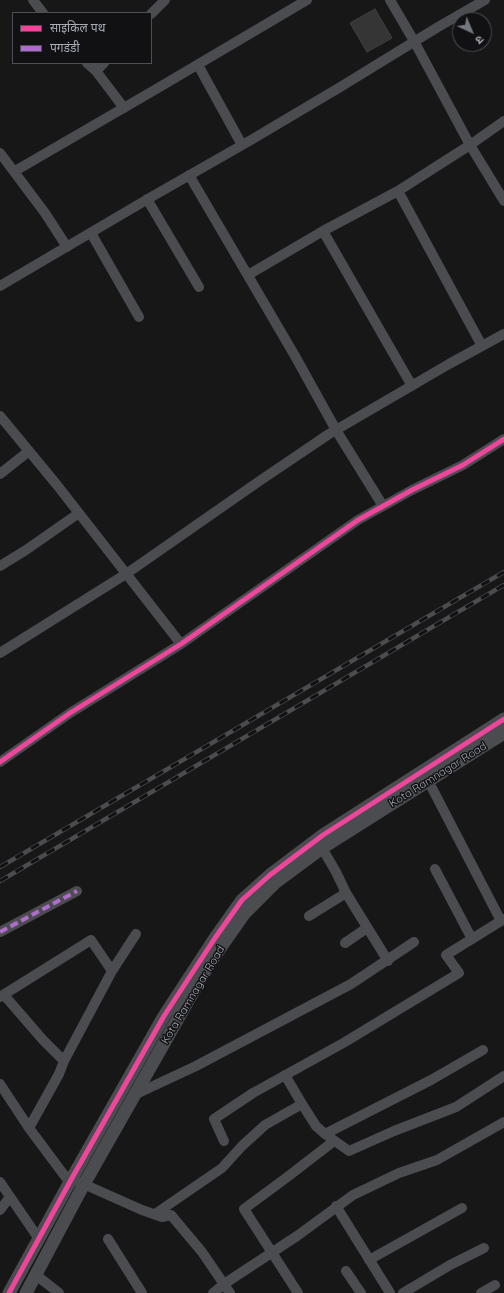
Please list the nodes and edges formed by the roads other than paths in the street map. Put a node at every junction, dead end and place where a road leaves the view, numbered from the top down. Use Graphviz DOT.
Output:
graph roads {
  1 [pos="33,0"];
  2 [pos="165,0"];
  3 [pos="306,0"];
  4 [pos="390,0"];
  5 [pos="485,0"];
  6 [pos="42,12"];
  7 [pos="152,13"];
  8 [pos="414,41"];
  9 [pos="88,64"];
  10 [pos="103,64"];
  11 [pos="198,65"];
  12 [pos="96,71"];
  13 [pos="124,108"];
  14 [pos="504,121"];
  15 [pos="242,145"];
  16 [pos="470,145"];
  17 [pos="0,153"];
  18 [pos="15,171"];
  19 [pos="189,175"];
  20 [pos="398,191"];
  21 [pos="147,199"];
  22 [pos="504,202"];
  23 [pos="323,231"];
  24 [pos="91,233"];
  25 [pos="67,247"];
  26 [pos="248,275"];
  27 [pos="0,286"];
  28 [pos="199,287"];
  29 [pos="139,317"];
  30 [pos="504,334"];
  31 [pos="482,346"];
  32 [pos="412,386"];
  33 [pos="0,416"];
  34 [pos="336,430"];
  35 [pos="504,439"];
  36 [pos="29,451"];
  37 [pos="0,474"];
  38 [pos="383,506"];
  39 [pos="79,513"];
  40 [pos="0,566"];
  41 [pos="126,574"];
  42 [pos="181,644"];
  43 [pos="0,653"];
  44 [pos="504,719"];
  45 [pos="504,733"];
  46 [pos="0,762"];
  47 [pos="432,788"];
  48 [pos="322,848"];
  49 [pos="435,869"];
  50 [pos="77,891"];
  51 [pos="346,893"];
  52 [pos="309,916"];
  53 [pos="503,920"];
  54 [pos="367,928"];
  55 [pos="0,932"];
  56 [pos="136,934"];
  57 [pos="472,939"];
  58 [pos="414,942"];
  59 [pos="345,943"];
  60 [pos="388,961"];
  61 [pos="112,971"];
  62 [pos="2,996"];
  63 [pos="483,1050"];
  64 [pos="64,1060"];
  65 [pos="285,1075"];
  66 [pos="504,1076"];
  67 [pos="0,1084"];
  68 [pos="134,1095"];
  69 [pos="302,1104"];
  70 [pos="504,1122"];
  71 [pos="29,1128"];
  72 [pos="325,1134"];
  73 [pos="224,1141"];
  74 [pos="334,1141"];
  75 [pos="71,1180"];
  76 [pos="0,1182"];
  77 [pos="84,1184"];
  78 [pos="10,1197"];
  79 [pos="336,1206"];
  80 [pos="462,1208"];
  81 [pos="0,1210"];
  82 [pos="155,1214"];
  83 [pos="40,1238"];
  84 [pos="108,1239"];
  85 [pos="484,1248"];
  86 [pos="271,1253"];
  87 [pos="369,1260"];
  88 [pos="346,1271"];
  89 [pos="36,1275"];
  90 [pos="224,1284"];
  91 [pos="495,1285"];
  92 [pos="9,1293"];
  93 [pos="26,1293"];
  94 [pos="59,1293"];
  95 [pos="142,1293"];
  96 [pos="213,1293"];
  97 [pos="230,1293"];
  98 [pos="298,1293"];
  99 [pos="361,1293"];
  100 [pos="390,1293"];
  101 [pos="403,1293"];
  102 [pos="481,1293"];
  1 -- 6 [label="street"];
  2 -- 7 [label="street"];
  3 -- 11 [label="street"];
  4 -- 8 [label="street"];
  5 -- 8 [label="street"];
  8 -- 15 [label="street"];
  8 -- 16 [label="street"];
  9 -- 12 [label="street"];
  10 -- 12 [label="street"];
  11 -- 13 [label="street"];
  11 -- 15 [label="street"];
  12 -- 13 [label="street"];
  13 -- 18 [label="street"];
  14 -- 16 [label="street"];
  15 -- 19 [label="street"];
  16 -- 20 [label="street"];
  16 -- 22 [label="street"];
  17 -- 18 [label="street"];
  18 -- 25 [label="street"];
  19 -- 21 [label="street"];
  19 -- 26 [label="street"];
  20 -- 23 [label="street"];
  20 -- 31 [label="street"];
  21 -- 24 [label="street"];
  21 -- 28 [label="street"];
  23 -- 26 [label="street"];
  23 -- 32 [label="street"];
  24 -- 25 [label="street"];
  24 -- 29 [label="street"];
  25 -- 27 [label="street"];
  26 -- 34 [label="street"];
  30 -- 31 [label="street"];
  31 -- 32 [label="street"];
  32 -- 34 [label="street"];
  33 -- 36 [label="street"];
  34 -- 38 [label="street"];
  34 -- 41 [label="street"];
  35 -- 38 [label="street"];
  36 -- 37 [label="street"];
  36 -- 39 [label="street"];
  38 -- 42 [label="street"];
  39 -- 40 [label="street"];
  39 -- 41 [label="street"];
  41 -- 42 [label="street"];
  41 -- 43 [label="street"];
  42 -- 46 [label="street"];
  44 -- 75 [label="street"];
  45 -- 48 [label="street, Kota Ramnagar Road"];
  47 -- 53 [label="street"];
  48 -- 51 [label="street"];
  48 -- 68 [label="street, Kota Ramnagar Road"];
  49 -- 57 [label="street"];
  50 -- 55 [label="street"];
  51 -- 52 [label="street"];
  51 -- 54 [label="street"];
  53 -- 57 [label="street"];
  54 -- 59 [label="street"];
  54 -- 60 [label="street"];
  56 -- 61 [label="street"];
  57 -- 65 [label="street"];
  58 -- 60 [label="street"];
  60 -- 68 [label="street"];
  61 -- 62 [label="street"];
  61 -- 64 [label="street"];
  62 -- 64 [label="street"];
  63 -- 72 [label="street"];
  64 -- 71 [label="street"];
  65 -- 69 [label="street"];
  65 -- 73 [label="street"];
  66 -- 74 [label="street"];
  67 -- 71 [label="street"];
  68 -- 77 [label="street, Kota Ramnagar Road"];
  69 -- 72 [label="street"];
  69 -- 82 [label="street"];
  70 -- 79 [label="street"];
  71 -- 75 [label="street"];
  72 -- 74 [label="street"];
  74 -- 86 [label="street"];
  75 -- 77 [label="street"];
  75 -- 83 [label="street"];
  76 -- 78 [label="street"];
  77 -- 82 [label="street"];
  77 -- 89 [label="street, Kota Ramnagar Road"];
  78 -- 81 [label="street"];
  78 -- 83 [label="street"];
  79 -- 86 [label="street"];
  79 -- 87 [label="street"];
  80 -- 87 [label="street"];
  82 -- 90 [label="street"];
  83 -- 92 [label="street"];
  84 -- 95 [label="street"];
  85 -- 101 [label="street"];
  86 -- 90 [label="street"];
  86 -- 98 [label="street"];
  87 -- 100 [label="street"];
  88 -- 99 [label="street"];
  89 -- 93 [label="street, Kota Ramnagar Road"];
  89 -- 94 [label="street"];
  90 -- 96 [label="street"];
  90 -- 97 [label="street"];
  91 -- 102 [label="street"];
}
